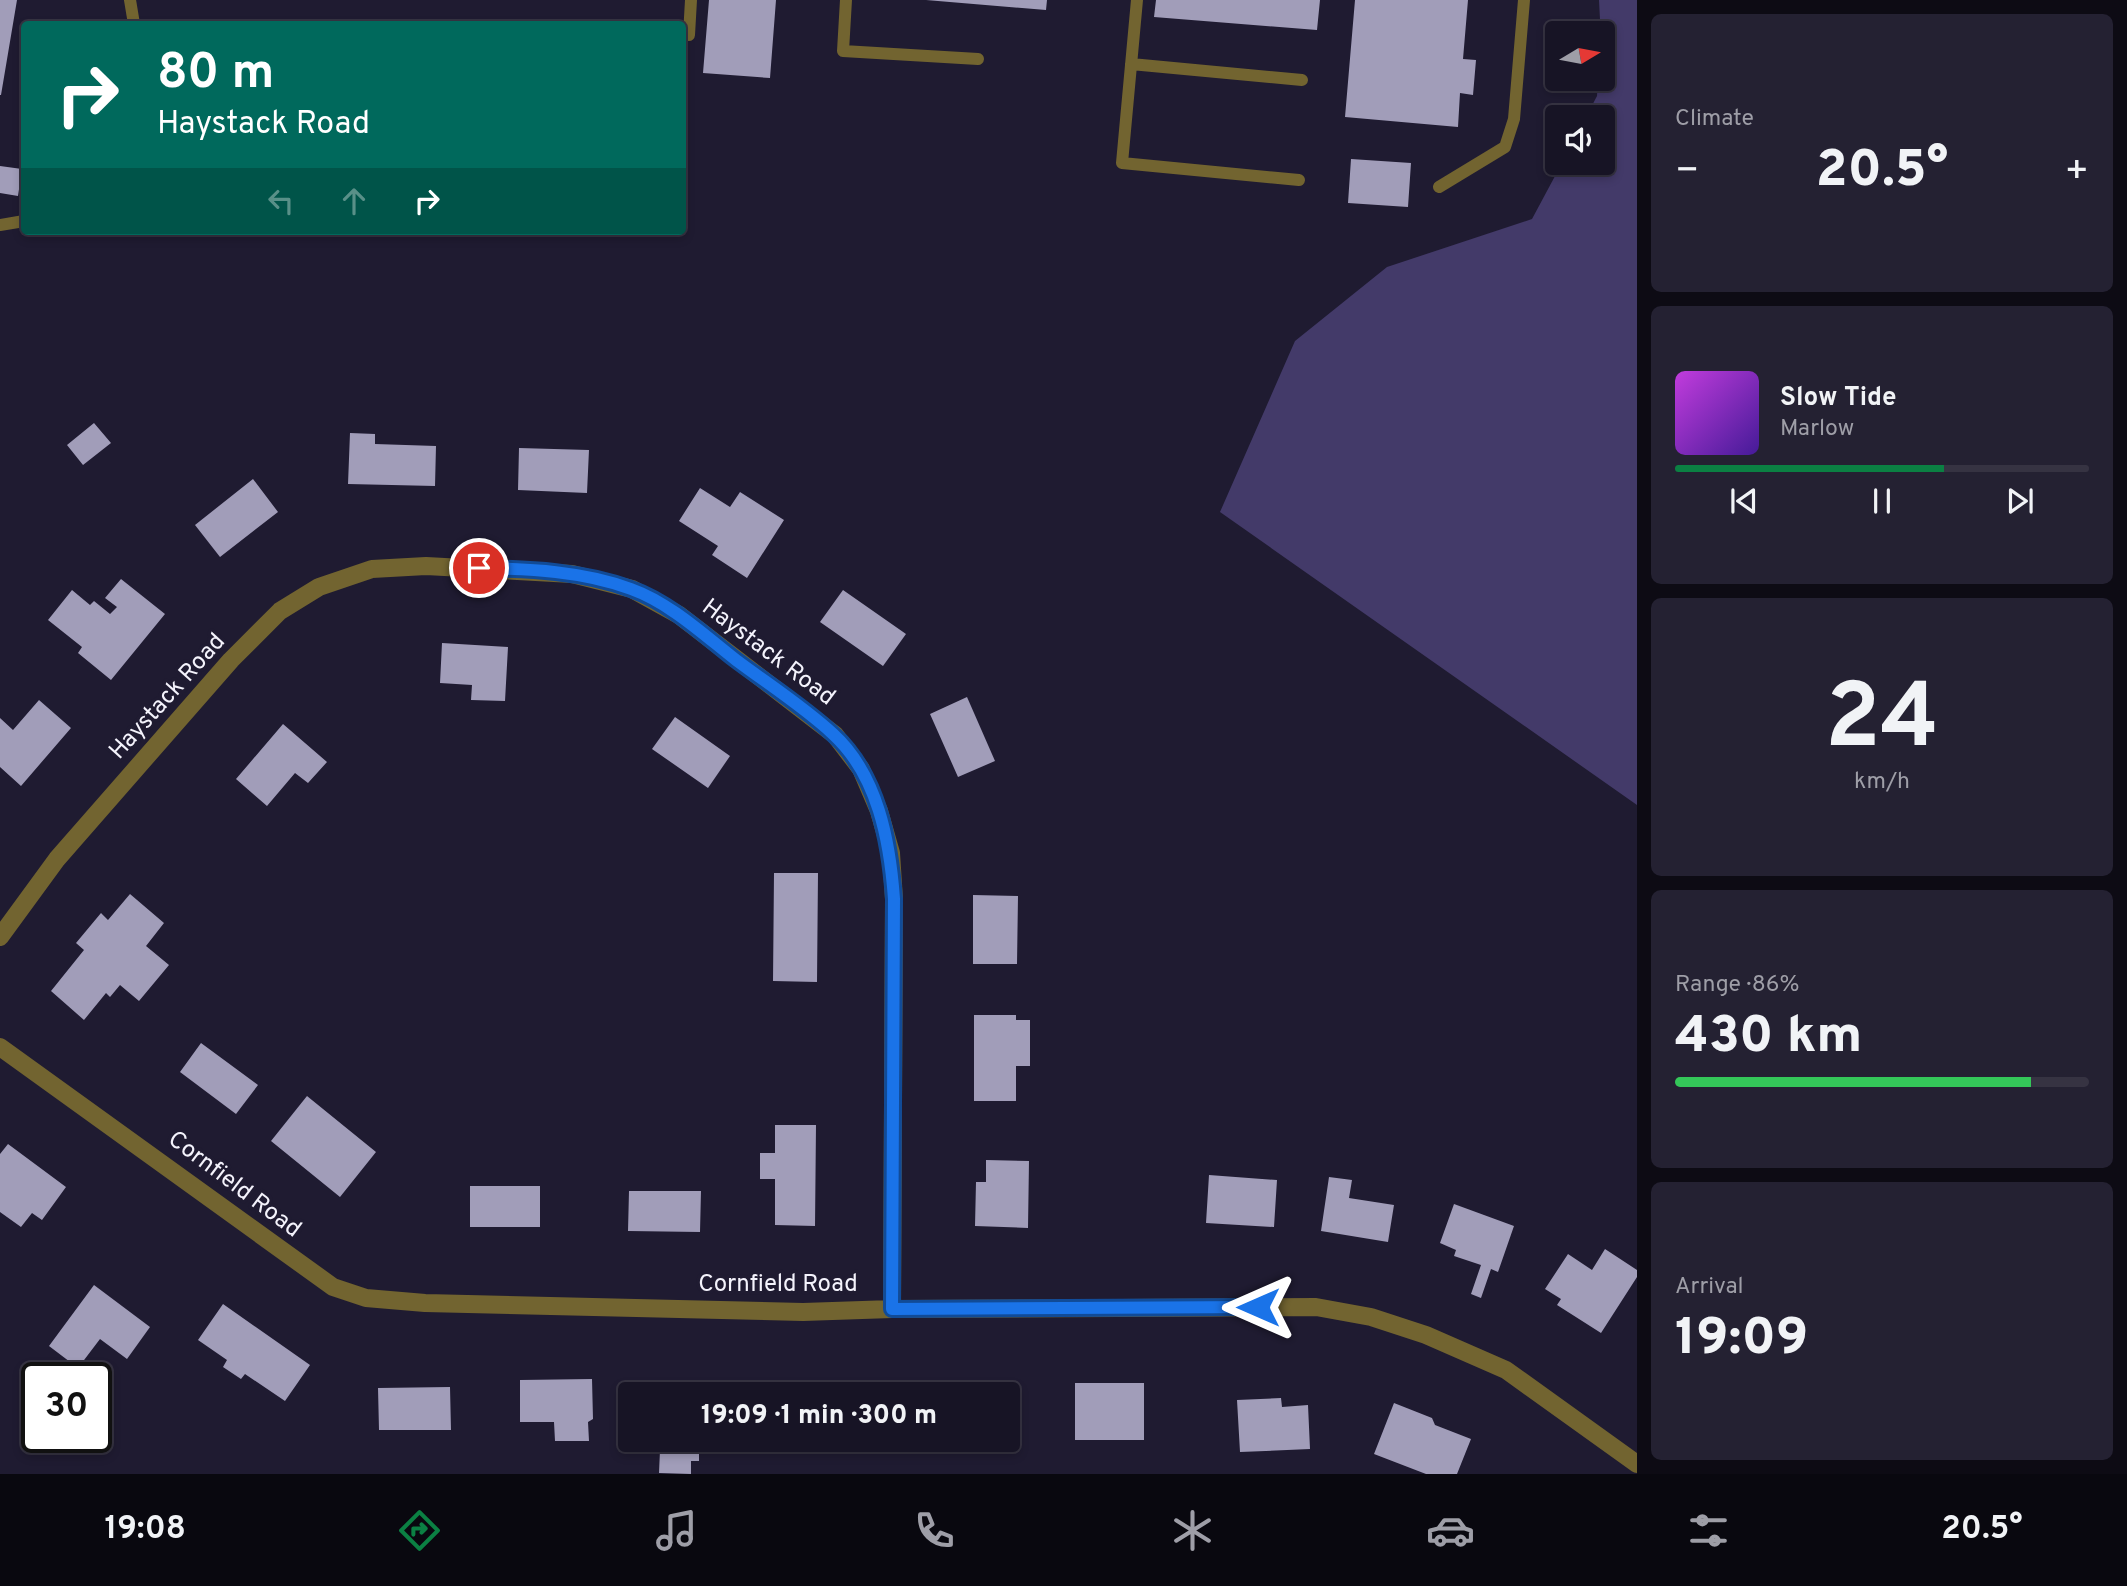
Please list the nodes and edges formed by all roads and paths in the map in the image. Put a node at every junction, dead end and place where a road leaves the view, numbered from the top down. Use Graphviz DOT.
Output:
graph roads {
  1 [pos="130,0"];
  2 [pos="691,0"];
  3 [pos="846,0"];
  4 [pos="1137,0"];
  5 [pos="1524,0"];
  6 [pos="134,21"];
  7 [pos="689,35"];
  8 [pos="978,59"];
  9 [pos="1131,64"];
  10 [pos="1302,80"];
  11 [pos="1299,180"];
  12 [pos="1439,187"];
  13 [pos="21,222"];
  14 [pos="0,225"];
  15 [pos="0,937"];
  16 [pos="0,1047"];
  17 [pos="892,1309"];
  18 [pos="1637,1464"];
  1 -- 6 [label="lane"];
  2 -- 7 [label="lane"];
  3 -- 8 [label="lane"];
  4 -- 9 [label="lane"];
  5 -- 12 [label="lane"];
  9 -- 10 [label="lane"];
  9 -- 11 [label="lane"];
  13 -- 14 [label="lane"];
  15 -- 17 [label="street, Haystack Road"];
  16 -- 17 [label="street, Cornfield Road"];
  17 -- 18 [label="street, Cornfield Road"];
}
